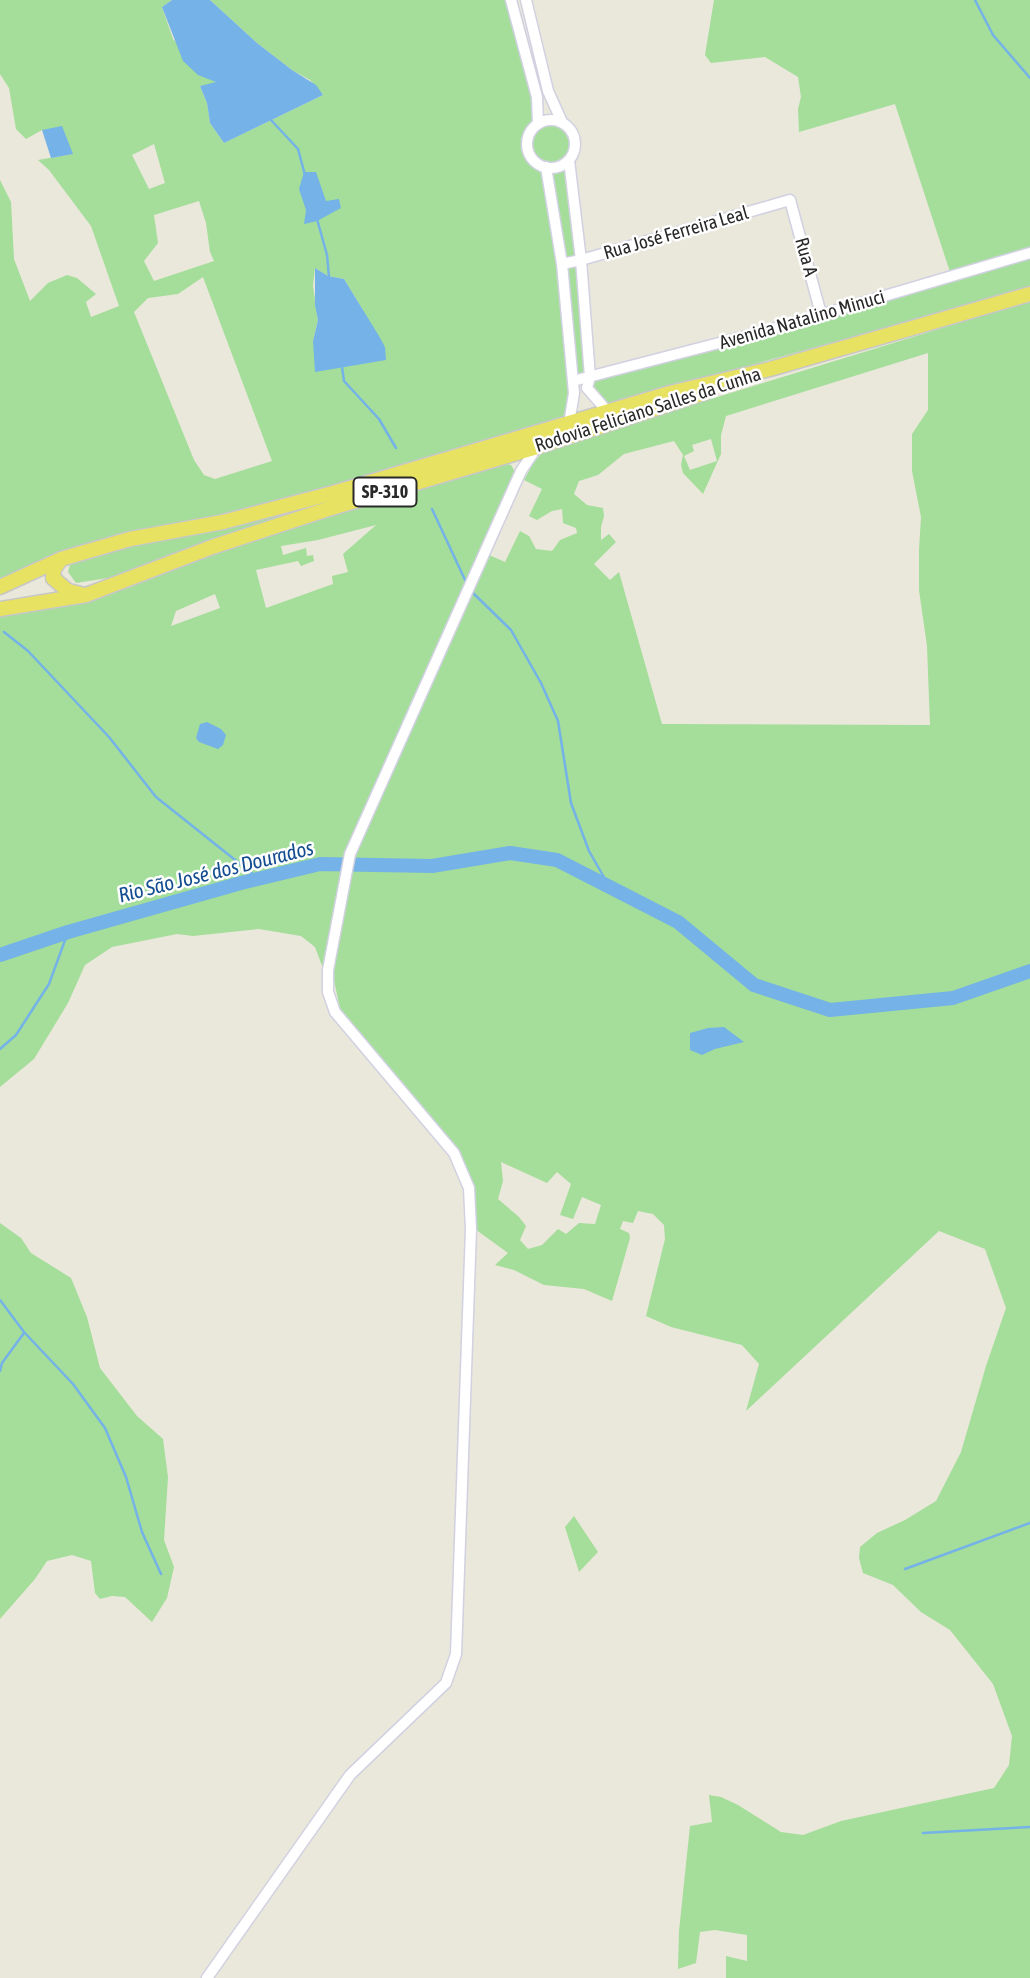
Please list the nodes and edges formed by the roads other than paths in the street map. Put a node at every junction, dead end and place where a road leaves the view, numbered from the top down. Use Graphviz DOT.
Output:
graph roads {
  1 [pos="511,0"];
  2 [pos="526,0"];
  3 [pos="562,122"];
  4 [pos="538,123"];
  5 [pos="569,160"];
  6 [pos="546,167"];
  7 [pos="790,200"];
  8 [pos="1030,253"];
  9 [pos="581,260"];
  10 [pos="562,264"];
  11 [pos="1030,294"];
  12 [pos="821,314"];
  13 [pos="770,369"];
  14 [pos="590,377"];
  15 [pos="573,381"];
  16 [pos="608,412"];
  17 [pos="569,424"];
  18 [pos="537,447"];
  19 [pos="502,457"];
  20 [pos="521,471"];
  21 [pos="61,559"];
  22 [pos="0,587"];
  23 [pos="86,595"];
  24 [pos="0,609"];
  25 [pos="207,1978"];
  1 -- 4 [label="street"];
  2 -- 3 [label="street"];
  3 -- 4 [label="street"];
  3 -- 5 [label="street"];
  4 -- 6 [label="street"];
  5 -- 6 [label="street"];
  5 -- 9 [label="street"];
  6 -- 10 [label="street"];
  7 -- 9 [label="street, Rua José Ferreira Leal"];
  7 -- 12 [label="street, Rua A"];
  8 -- 12 [label="street, Avenida Natalino Minuci"];
  9 -- 10 [label="street, Rua José Ferreira Leal"];
  9 -- 14 [label="street"];
  10 -- 15 [label="street"];
  11 -- 13 [label="main road, SP-310"];
  12 -- 14 [label="street, Avenida Natalino Minuci"];
  13 -- 16 [label="main road, Rodovia Feliciano Salles da Cunha / SP-310"];
  13 -- 18 [label="main road, Rodovia Feliciano Salles da Cunha / SP-310"];
  14 -- 15 [label="street, Avenida Natalino Minuci"];
  14 -- 16 [label="street"];
  15 -- 17 [label="street"];
  16 -- 17 [label="main road, Rodovia Feliciano Salles da Cunha / SP-310"];
  17 -- 21 [label="main road, Rodovia Feliciano Salles da Cunha / SP-310"];
  18 -- 19 [label="main road, Rodovia Feliciano Salles da Cunha / SP-310"];
  18 -- 20 [label="street"];
  19 -- 20 [label="street"];
  19 -- 23 [label="main road, Rodovia Feliciano Salles da Cunha / SP-310"];
  20 -- 25 [label="street"];
  21 -- 22 [label="main road, Rodovia Feliciano Salles da Cunha / SP-310"];
  21 -- 23 [label="main road"];
  23 -- 24 [label="main road, Rodovia Feliciano Salles da Cunha / SP-310"];
}
